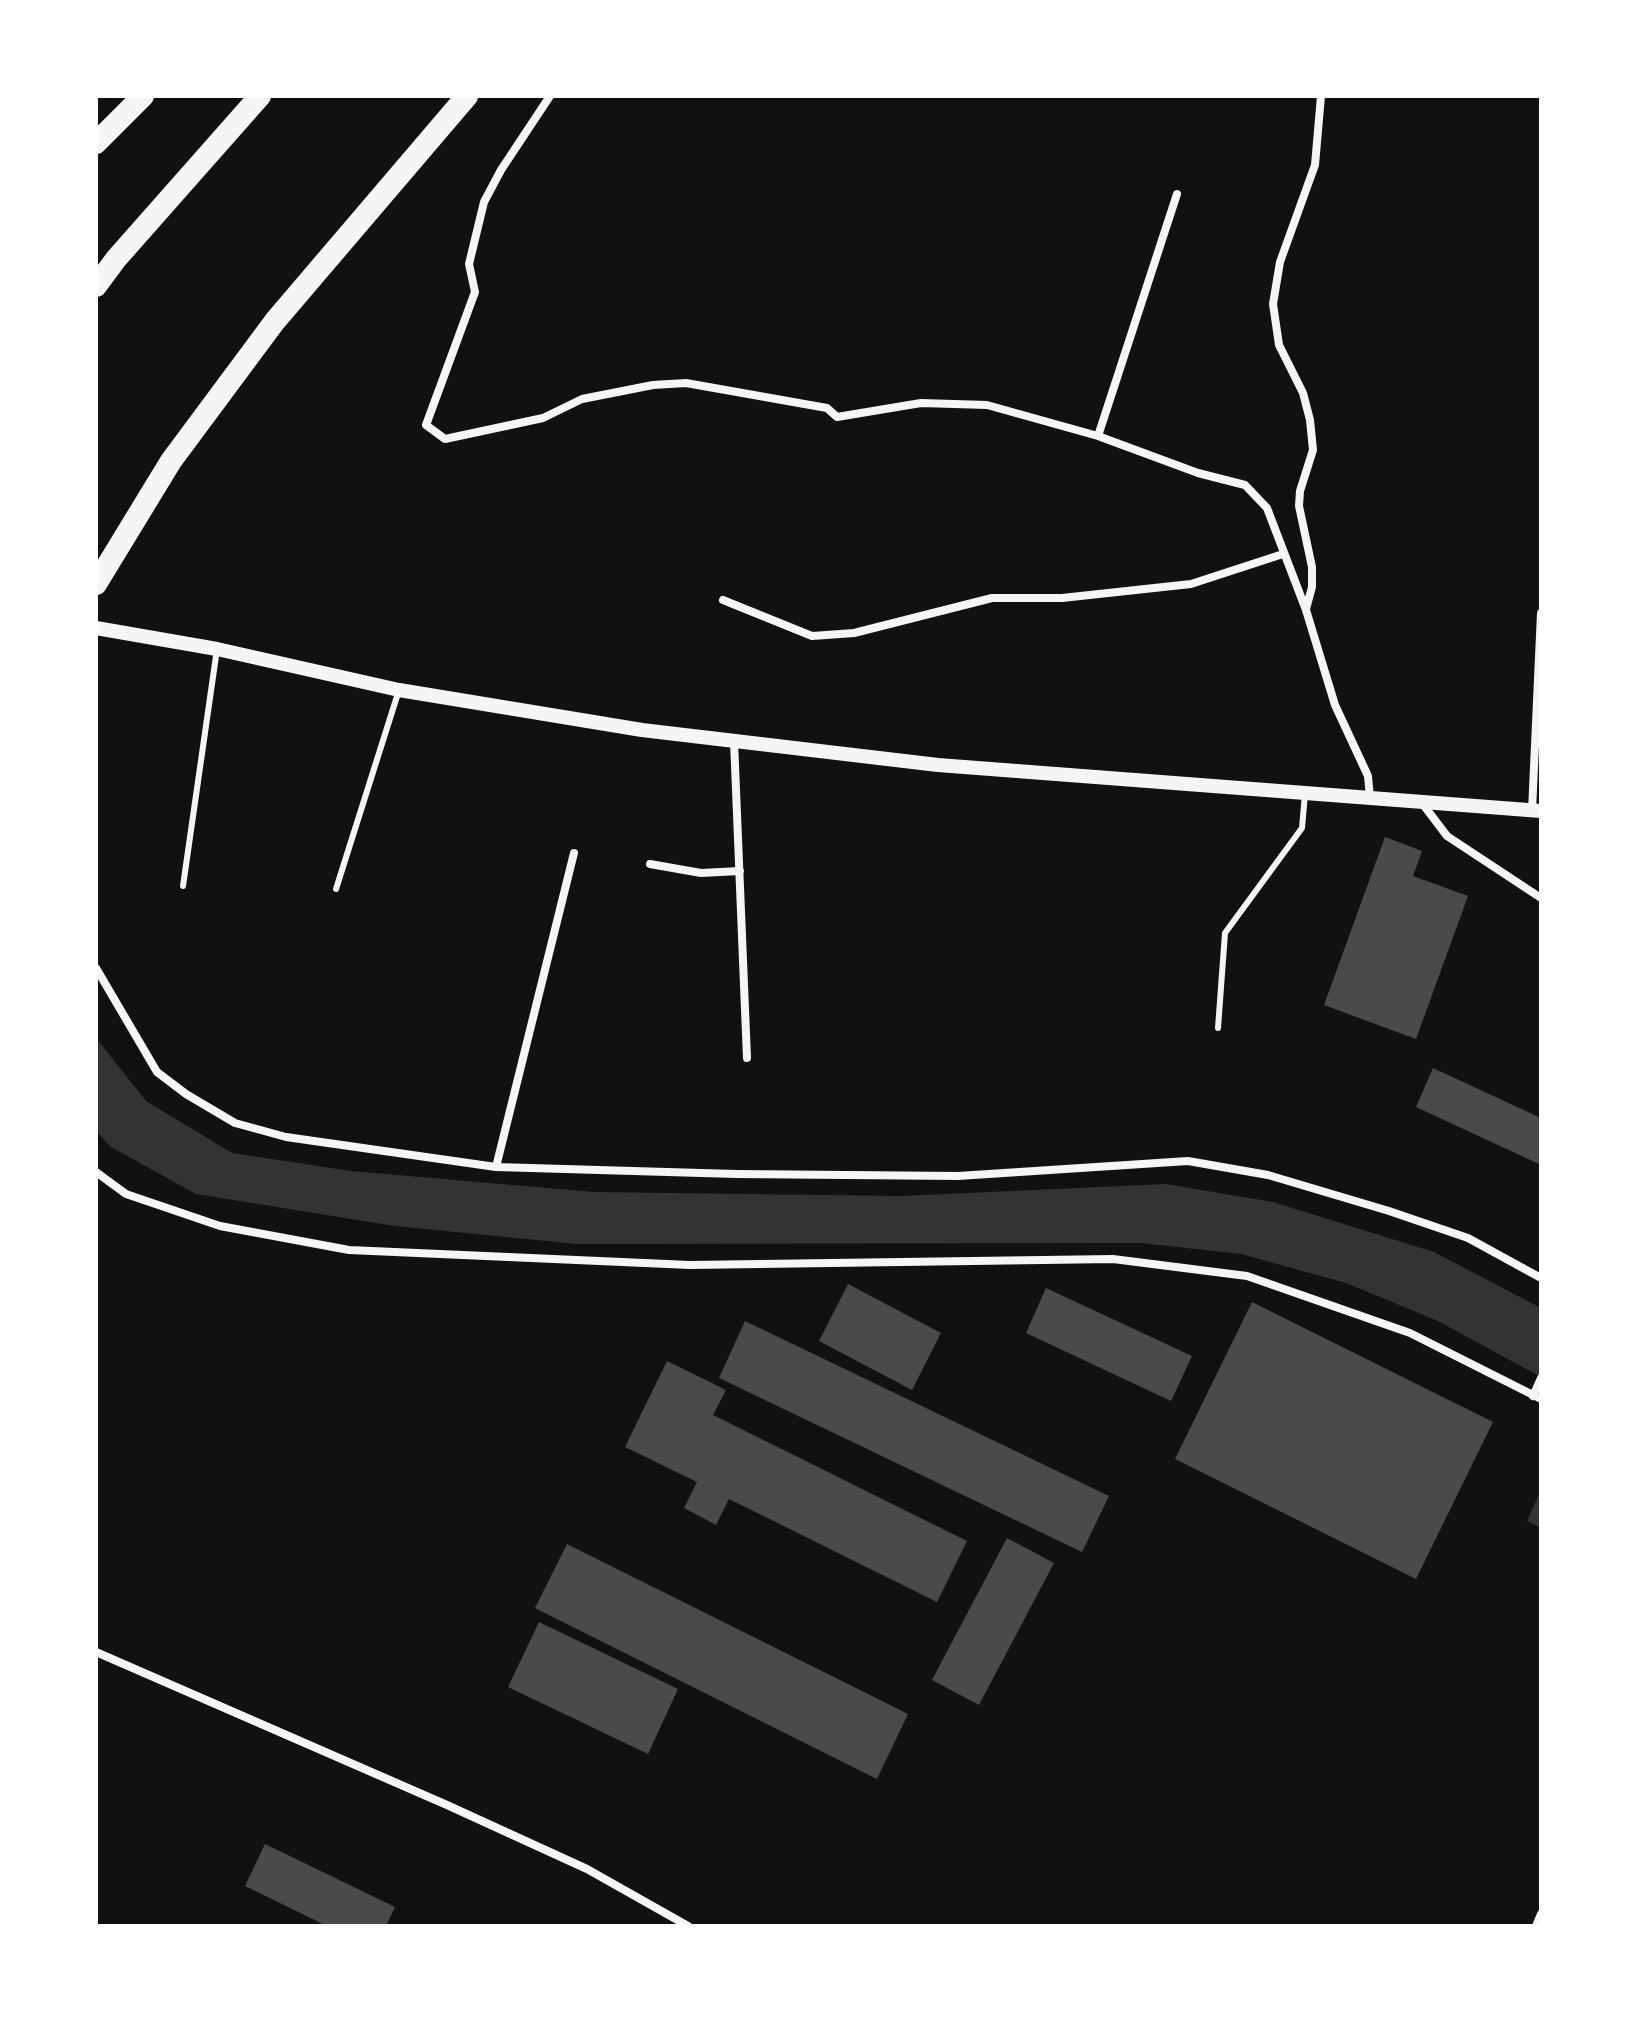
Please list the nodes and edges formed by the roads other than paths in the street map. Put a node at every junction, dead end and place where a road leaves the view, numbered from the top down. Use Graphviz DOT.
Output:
graph roads {
  1 [pos="143,96"];
  2 [pos="260,96"];
  3 [pos="467,96"];
  4 [pos="550,96"];
  5 [pos="1321,96"];
  6 [pos="96,143"];
  7 [pos="1177,194"];
  8 [pos="96,286"];
  9 [pos="1098,436"];
  10 [pos="1283,554"];
  11 [pos="96,584"];
  12 [pos="723,600"];
  13 [pos="1306,610"];
  14 [pos="1541,613"];
  15 [pos="96,628"];
  16 [pos="217,649"];
  17 [pos="399,690"];
  18 [pos="734,741"];
  19 [pos="1305,794"];
  20 [pos="1370,799"];
  21 [pos="1422,803"];
  22 [pos="1536,811"];
  23 [pos="574,853"];
  24 [pos="650,864"];
  25 [pos="740,871"];
  26 [pos="183,886"];
  27 [pos="336,889"];
  28 [pos="1541,898"];
  29 [pos="96,968"];
  30 [pos="1218,1028"];
  31 [pos="747,1058"];
  32 [pos="496,1167"];
  33 [pos="96,1172"];
  34 [pos="1541,1278"];
  35 [pos="1540,1380"];
  36 [pos="1537,1398"];
  37 [pos="96,1652"];
  38 [pos="1541,1914"];
  39 [pos="688,1926"];
  40 [pos="1536,1926"];
  1 -- 6 [label="highway"];
  2 -- 8 [label="highway"];
  3 -- 11 [label="highway"];
  4 -- 9 [label="street"];
  5 -- 13 [label="street"];
  7 -- 9 [label="street"];
  9 -- 10 [label="street"];
  10 -- 12 [label="street"];
  10 -- 13 [label="street"];
  13 -- 20 [label="street"];
  14 -- 22 [label="street"];
  15 -- 16 [label="street"];
  16 -- 17 [label="street"];
  16 -- 26 [label="lane"];
  17 -- 18 [label="street"];
  17 -- 27 [label="lane"];
  18 -- 19 [label="street"];
  18 -- 25 [label="street"];
  19 -- 20 [label="street"];
  19 -- 30 [label="lane"];
  20 -- 21 [label="street"];
  21 -- 22 [label="street"];
  21 -- 28 [label="street"];
  23 -- 32 [label="street"];
  24 -- 25 [label="street"];
  25 -- 31 [label="street"];
  29 -- 32 [label="street"];
  32 -- 34 [label="street"];
  33 -- 36 [label="street"];
  35 -- 36 [label="street"];
  37 -- 39 [label="street"];
  38 -- 40 [label="street"];
}
